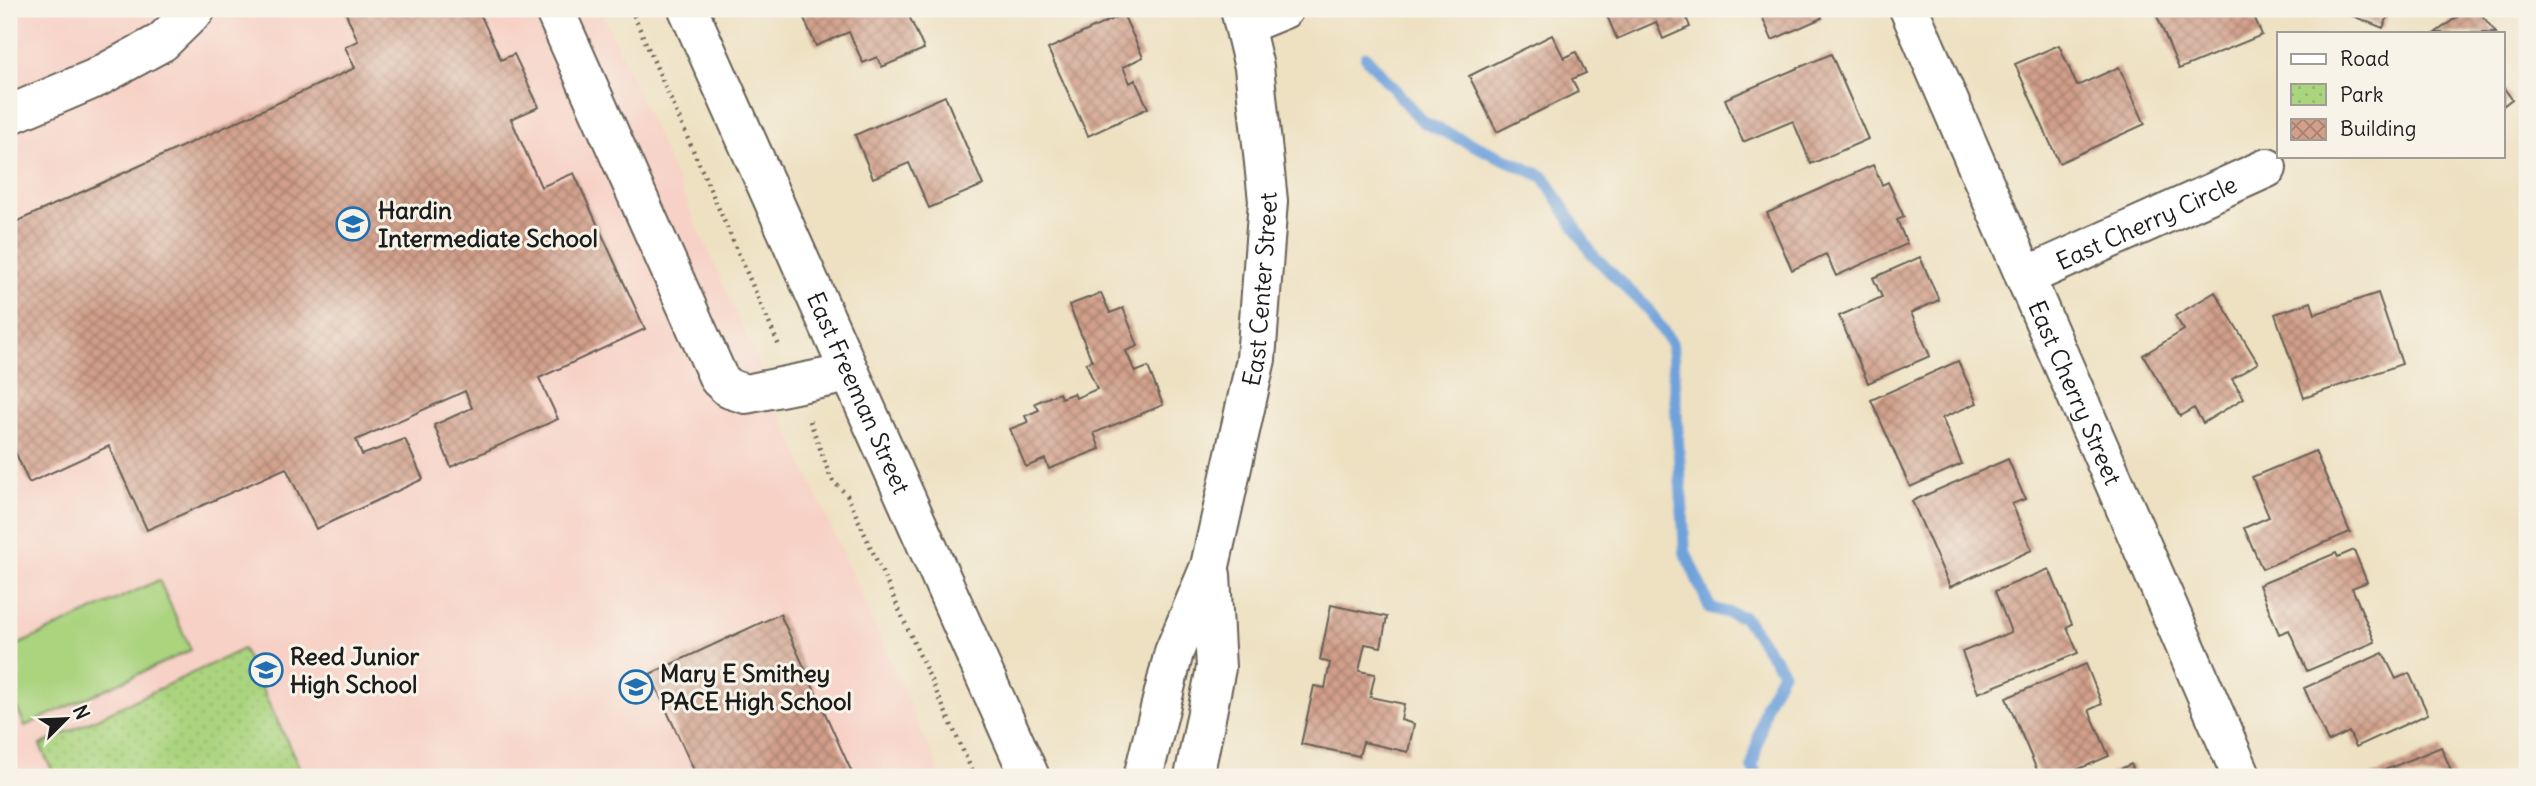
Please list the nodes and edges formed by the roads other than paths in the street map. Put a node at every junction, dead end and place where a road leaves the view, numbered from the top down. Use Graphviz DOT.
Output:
graph roads {
  1 [pos="196,9"];
  2 [pos="554,9"];
  3 [pos="688,9"];
  4 [pos="1284,9"];
  5 [pos="1909,9"];
  6 [pos="1243,17"];
  7 [pos="9,116"];
  8 [pos="2267,168"];
  9 [pos="2025,277"];
  10 [pos="850,373"];
  11 [pos="1210,566"];
  12 [pos="1030,777"];
  13 [pos="1143,777"];
  14 [pos="1195,777"];
  15 [pos="2242,777"];
  1 -- 7 [label="street"];
  2 -- 10 [label="street"];
  3 -- 10 [label="street, East Freeman Street"];
  4 -- 6 [label="street"];
  5 -- 9 [label="street, East Cherry Street"];
  6 -- 11 [label="street, East Center Street"];
  8 -- 9 [label="street, East Cherry Circle"];
  9 -- 15 [label="street, East Cherry Street"];
  10 -- 12 [label="street, East Freeman Street"];
  11 -- 13 [label="street, East Center Street"];
  11 -- 14 [label="street, East Center Street"];
}
